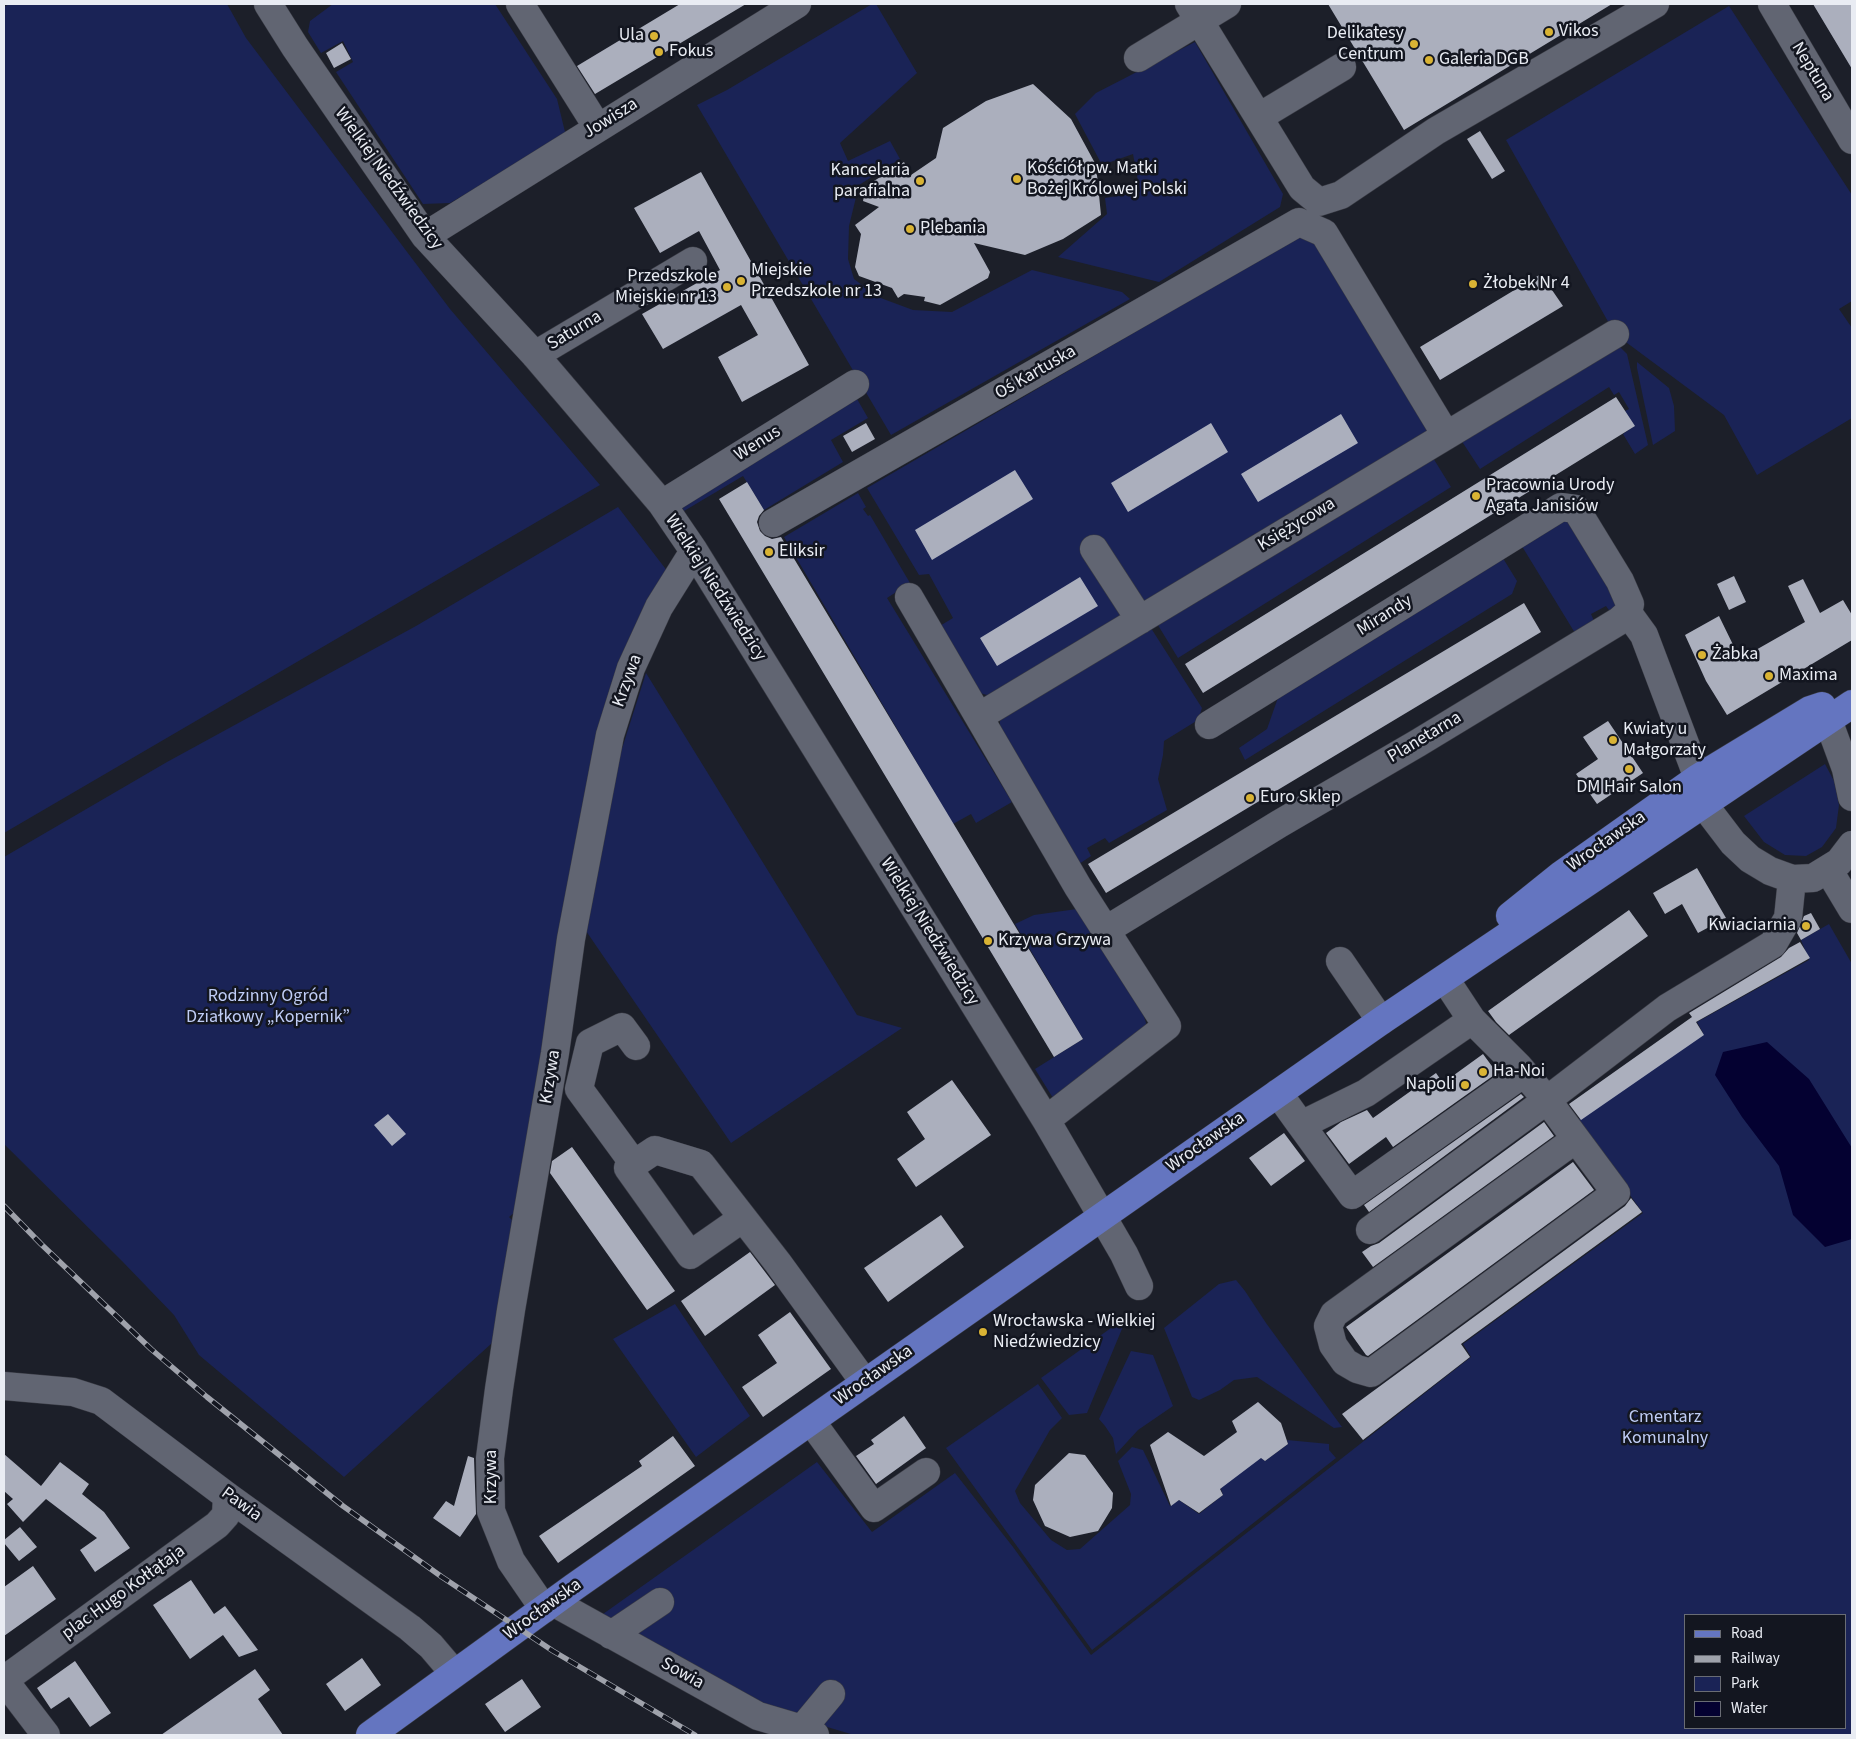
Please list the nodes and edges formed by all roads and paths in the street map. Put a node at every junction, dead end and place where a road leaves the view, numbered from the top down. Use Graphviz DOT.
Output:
graph roads {
  1 [pos="268,4"];
  2 [pos="520,4"];
  3 [pos="797,4"];
  4 [pos="1227,4"];
  5 [pos="1655,4"];
  6 [pos="1772,4"];
  7 [pos="1194,12"];
  8 [pos="1138,58"];
  9 [pos="1342,66"];
  10 [pos="1259,117"];
  11 [pos="598,128"];
  12 [pos="1852,140"];
  13 [pos="425,236"];
  14 [pos="693,261"];
  15 [pos="1615,334"];
  16 [pos="535,355"];
  17 [pos="855,384"];
  18 [pos="1446,435"];
  19 [pos="662,504"];
  20 [pos="773,524"];
  21 [pos="1094,548"];
  22 [pos="694,551"];
  23 [pos="909,597"];
  24 [pos="1628,613"];
  25 [pos="1140,620"];
  26 [pos="1852,694"];
  27 [pos="1852,704"];
  28 [pos="980,716"];
  29 [pos="1828,720"];
  30 [pos="1209,726"];
  31 [pos="1698,778"];
  32 [pos="1852,797"];
  33 [pos="1704,805"];
  34 [pos="1852,845"];
  35 [pos="1828,869"];
  36 [pos="1792,879"];
  37 [pos="1852,909"];
  38 [pos="1106,930"];
  39 [pos="1340,961"];
  40 [pos="1445,979"];
  41 [pos="1472,1020"];
  42 [pos="1382,1021"];
  43 [pos="636,1046"];
  44 [pos="1524,1073"];
  45 [pos="1278,1093"];
  46 [pos="1547,1100"];
  47 [pos="1046,1120"];
  48 [pos="1301,1125"];
  49 [pos="1576,1139"];
  50 [pos="634,1164"];
  51 [pos="1101,1216"];
  52 [pos="743,1218"];
  53 [pos="1370,1230"];
  54 [pos="1139,1286"];
  55 [pos="865,1383"];
  56 [pos="4,1386"];
  57 [pos="811,1421"];
  58 [pos="926,1472"];
  59 [pos="227,1496"];
  60 [pos="660,1602"];
  61 [pos="548,1606"];
  62 [pos="611,1635"];
  63 [pos="454,1674"];
  64 [pos="4,1680"];
  65 [pos="831,1694"];
  66 [pos="808,1732"];
  67 [pos="46,1735"];
  68 [pos="370,1735"];
  1 -- 13 [label="street, Wielkiej Niedźwiedzicy"];
  2 -- 11 [label="street"];
  3 -- 11 [label="street, Jowisza"];
  4 -- 7 [label="street"];
  5 -- 10 [label="street"];
  6 -- 12 [label="street, Neptuna"];
  7 -- 8 [label="street"];
  7 -- 10 [label="street"];
  9 -- 10 [label="street"];
  11 -- 13 [label="street, Jowisza"];
  13 -- 16 [label="street, Wielkiej Niedźwiedzicy"];
  14 -- 16 [label="street, Saturna"];
  15 -- 18 [label="street, Księżycowa"];
  16 -- 19 [label="street, Wielkiej Niedźwiedzicy"];
  17 -- 19 [label="street, Wenus"];
  18 -- 20 [label="street, Oś Kartuska"];
  18 -- 25 [label="street, Księżycowa"];
  19 -- 22 [label="street, Wielkiej Niedźwiedzicy"];
  21 -- 25 [label="street"];
  22 -- 47 [label="street, Wielkiej Niedźwiedzicy"];
  22 -- 61 [label="street, Krzywa"];
  23 -- 28 [label="street"];
  24 -- 30 [label="street, Mirandy"];
  24 -- 31 [label="street"];
  24 -- 38 [label="street, Planetarna"];
  25 -- 28 [label="street, Księżycowa"];
  26 -- 31 [label="main road, Wrocławska"];
  27 -- 29 [label="main road, Wrocławska"];
  28 -- 38 [label="street"];
  29 -- 32 [label="street"];
  29 -- 33 [label="main road, Wrocławska"];
  31 -- 42 [label="main road, Wrocławska"];
  33 -- 36 [label="street"];
  33 -- 40 [label="main road, Wrocławska"];
  34 -- 35 [label="street"];
  35 -- 36 [label="street"];
  35 -- 37 [label="street"];
  36 -- 46 [label="street"];
  38 -- 47 [label="street"];
  39 -- 42 [label="street"];
  40 -- 41 [label="street"];
  40 -- 42 [label="main road, Wrocławska"];
  41 -- 44 [label="street"];
  41 -- 48 [label="street"];
  42 -- 45 [label="main road, Wrocławska"];
  43 -- 50 [label="street"];
  44 -- 46 [label="street"];
  44 -- 48 [label="street"];
  45 -- 48 [label="street"];
  45 -- 51 [label="main road, Wrocławska"];
  46 -- 49 [label="street"];
  46 -- 53 [label="street"];
  47 -- 51 [label="street, Wielkiej Niedźwiedzicy"];
  49 -- 49 [label="street"];
  50 -- 52 [label="street"];
  50 -- 52 [label="street"];
  51 -- 54 [label="street, Wielkiej Niedźwiedzicy"];
  51 -- 55 [label="main road, Wrocławska"];
  52 -- 55 [label="street"];
  55 -- 57 [label="main road, Wrocławska"];
  56 -- 59 [label="street, Pawia"];
  57 -- 58 [label="street"];
  57 -- 61 [label="main road, Wrocławska"];
  59 -- 63 [label="street, Pawia"];
  59 -- 64 [label="street, plac Hugo Kołłątaja"];
  60 -- 62 [label="street"];
  61 -- 62 [label="street, Sowia"];
  61 -- 63 [label="main road, Wrocławska"];
  62 -- 66 [label="street, Sowia"];
  63 -- 68 [label="main road, Wrocławska"];
  64 -- 67 [label="street"];
  65 -- 66 [label="street"];
}
